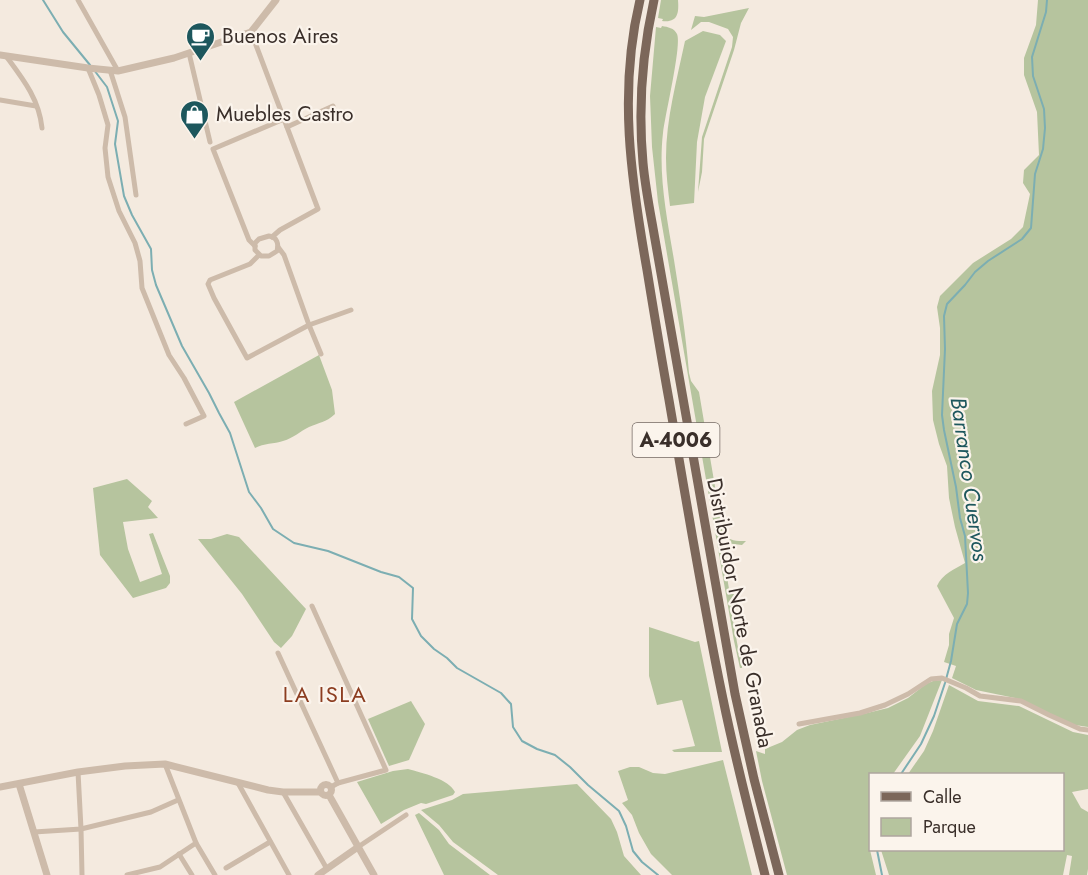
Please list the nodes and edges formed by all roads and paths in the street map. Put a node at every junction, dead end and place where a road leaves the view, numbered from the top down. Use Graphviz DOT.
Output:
graph roads {
  1 [pos="78,0"];
  2 [pos="276,0"];
  3 [pos="640,0"];
  4 [pos="654,0"];
  5 [pos="251,32"];
  6 [pos="189,53"];
  7 [pos="3,55"];
  8 [pos="88,68"];
  9 [pos="110,70"];
  10 [pos="118,71"];
  11 [pos="0,100"];
  12 [pos="36,106"];
  13 [pos="333,106"];
  14 [pos="284,119"];
  15 [pos="287,127"];
  16 [pos="42,129"];
  17 [pos="210,142"];
  18 [pos="136,195"];
  19 [pos="272,237"];
  20 [pos="255,246"];
  21 [pos="278,247"];
  22 [pos="259,255"];
  23 [pos="351,310"];
  24 [pos="309,325"];
  25 [pos="321,354"];
  26 [pos="186,424"];
  27 [pos="312,606"];
  28 [pos="278,653"];
  29 [pos="799,724"];
  30 [pos="1088,730"];
  31 [pos="165,764"];
  32 [pos="78,772"];
  33 [pos="238,783"];
  34 [pos="338,783"];
  35 [pos="19,784"];
  36 [pos="0,787"];
  37 [pos="331,787"];
  38 [pos="284,792"];
  39 [pos="320,792"];
  40 [pos="329,795"];
  41 [pos="178,800"];
  42 [pos="406,815"];
  43 [pos="81,829"];
  44 [pos="34,832"];
  45 [pos="270,842"];
  46 [pos="196,843"];
  47 [pos="358,847"];
  48 [pos="179,854"];
  49 [pos="226,868"];
  50 [pos="327,868"];
  51 [pos="47,875"];
  52 [pos="82,875"];
  53 [pos="127,875"];
  54 [pos="192,875"];
  55 [pos="214,875"];
  56 [pos="289,875"];
  57 [pos="318,875"];
  58 [pos="374,875"];
  59 [pos="765,875"];
  60 [pos="779,875"];
  1 -- 10 [label="street"];
  2 -- 5 [label="street"];
  3 -- 59 [label="main road, Distribuidor Norte de Granada / A-4006"];
  4 -- 60 [label="main road, Distribuidor Norte de Granada / A-4006"];
  5 -- 6 [label="street"];
  5 -- 14 [label="street"];
  6 -- 10 [label="street"];
  6 -- 17 [label="street"];
  7 -- 8 [label="street"];
  7 -- 12 [label="street"];
  8 -- 9 [label="street"];
  8 -- 26 [label="street"];
  9 -- 10 [label="street"];
  9 -- 18 [label="street"];
  11 -- 12 [label="street"];
  12 -- 16 [label="street"];
  13 -- 15 [label="street"];
  14 -- 15 [label="street"];
  14 -- 20 [label="street"];
  15 -- 19 [label="street"];
  19 -- 20 [label="street"];
  19 -- 21 [label="street"];
  20 -- 22 [label="street"];
  21 -- 22 [label="street"];
  21 -- 24 [label="street"];
  22 -- 24 [label="street"];
  23 -- 24 [label="street"];
  24 -- 25 [label="street"];
  27 -- 34 [label="street"];
  28 -- 34 [label="street"];
  29 -- 30 [label="street"];
  31 -- 32 [label="street"];
  31 -- 33 [label="street"];
  31 -- 41 [label="street"];
  32 -- 35 [label="street"];
  32 -- 43 [label="street"];
  33 -- 38 [label="street"];
  33 -- 45 [label="street"];
  34 -- 37 [label="street"];
  35 -- 36 [label="street"];
  35 -- 44 [label="street"];
  37 -- 39 [label="street"];
  37 -- 40 [label="street"];
  38 -- 39 [label="street"];
  38 -- 50 [label="street"];
  39 -- 40 [label="street"];
  40 -- 47 [label="street"];
  41 -- 43 [label="street"];
  41 -- 46 [label="street"];
  42 -- 47 [label="street"];
  43 -- 44 [label="street"];
  43 -- 52 [label="street"];
  44 -- 51 [label="street"];
  45 -- 49 [label="street"];
  45 -- 56 [label="street"];
  46 -- 48 [label="street"];
  46 -- 55 [label="street"];
  47 -- 50 [label="street"];
  47 -- 58 [label="street"];
  48 -- 53 [label="street"];
  48 -- 54 [label="street"];
  50 -- 57 [label="street"];
}
